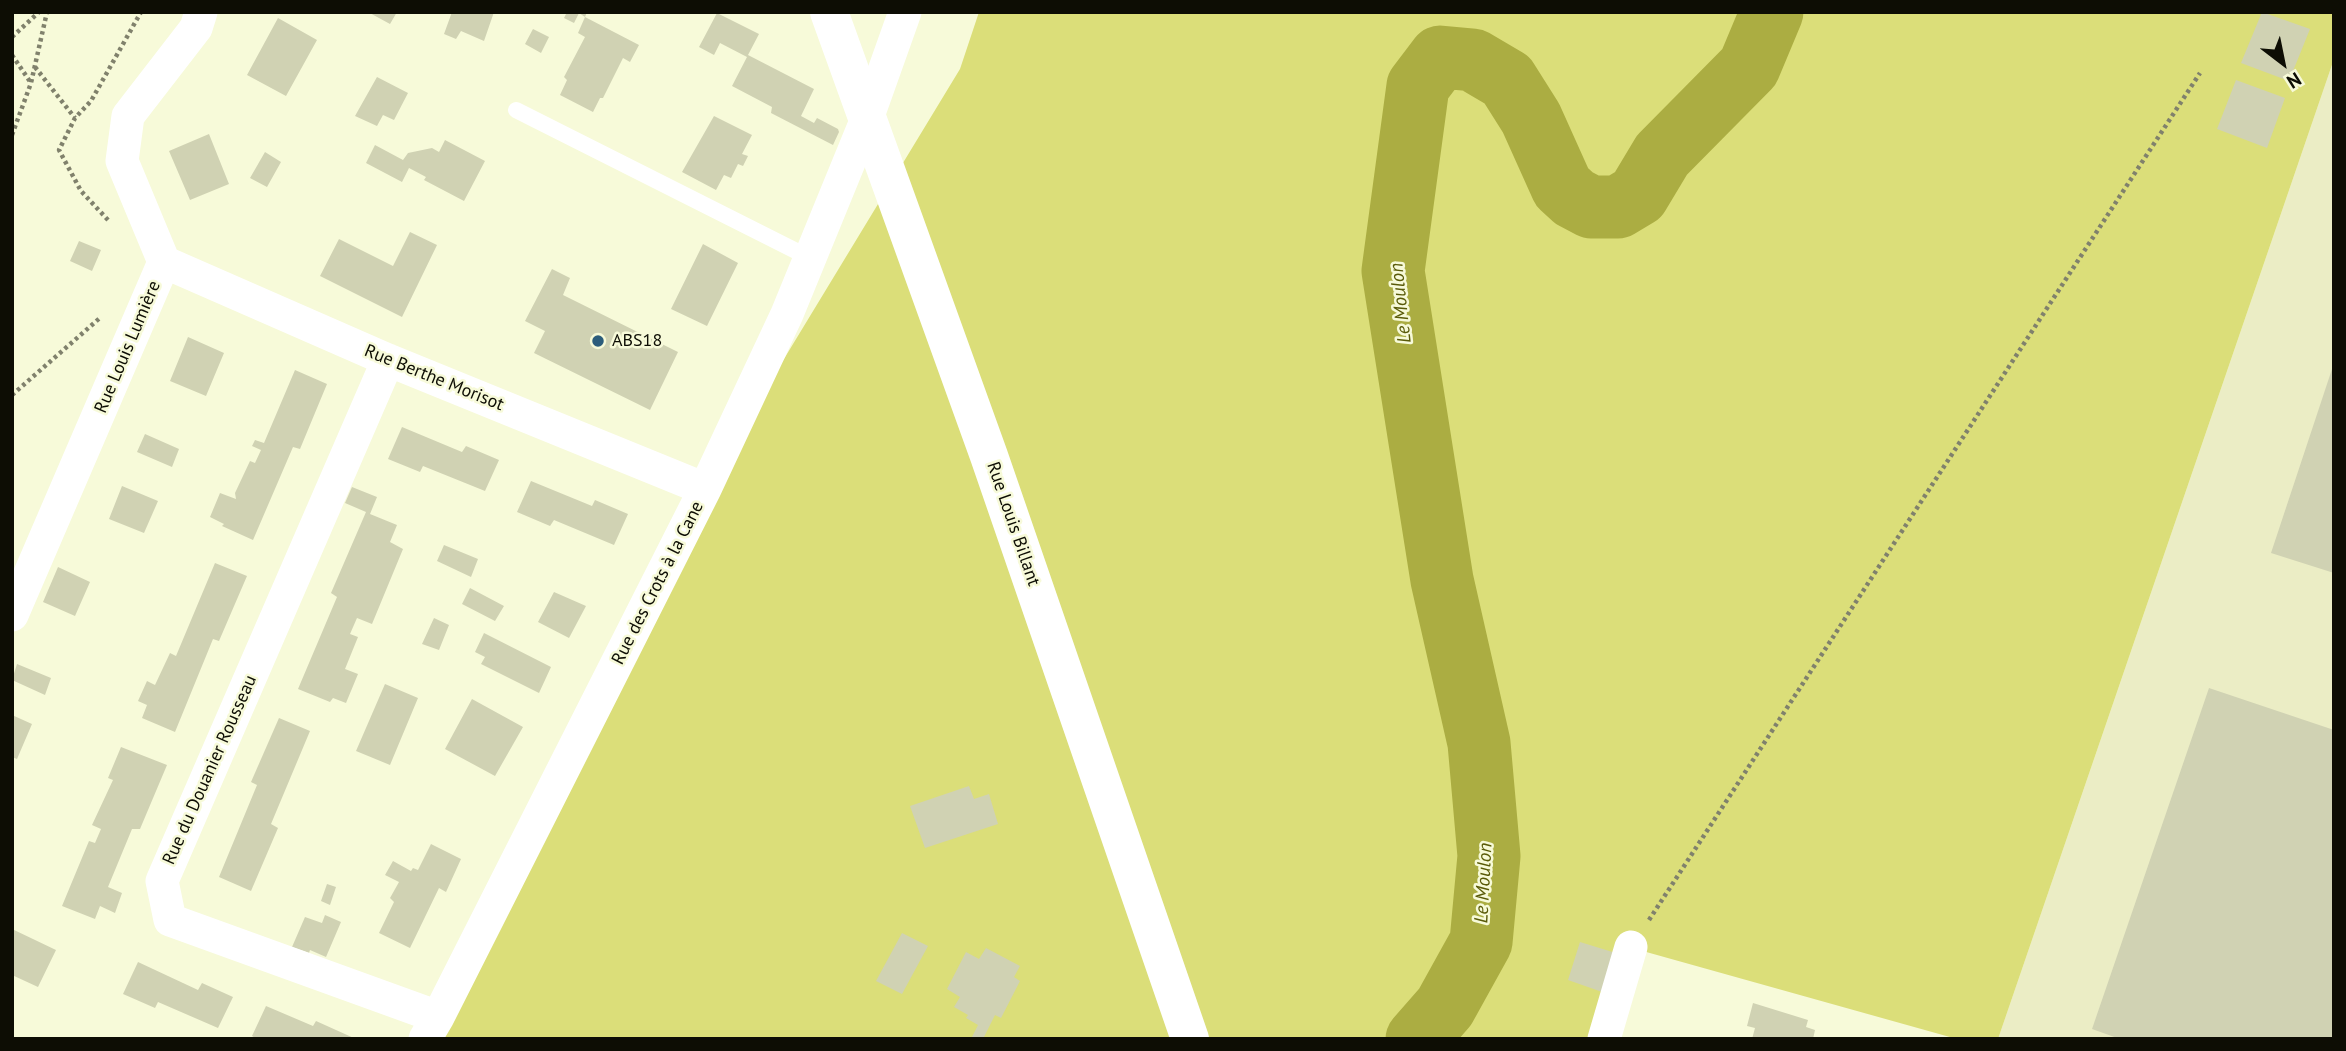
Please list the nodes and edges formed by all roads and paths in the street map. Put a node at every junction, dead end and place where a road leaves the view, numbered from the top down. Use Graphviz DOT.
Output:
graph roads {
  1 [pos="39,12"];
  2 [pos="47,12"];
  3 [pos="201,12"];
  4 [pos="830,12"];
  5 [pos="905,12"];
  6 [pos="12,37"];
  7 [pos="12,55"];
  8 [pos="35,66"];
  9 [pos="2200,73"];
  10 [pos="31,83"];
  11 [pos="516,110"];
  12 [pos="868,116"];
  13 [pos="75,118"];
  14 [pos="12,135"];
  15 [pos="810,258"];
  16 [pos="164,262"];
  17 [pos="137,325"];
  18 [pos="388,360"];
  19 [pos="12,395"];
  20 [pos="705,489"];
  21 [pos="12,615"];
  22 [pos="1631,947"];
  23 [pos="432,1028"];
  24 [pos="1190,1039"];
  25 [pos="1604,1039"];
  1 -- 6 [label="path"];
  2 -- 8 [label="path"];
  3 -- 16 [label="street, Rue Louis Lumière"];
  4 -- 12 [label="street, Rue Louis Billant"];
  5 -- 12 [label="street, Rue des Crots à la Cane"];
  7 -- 10 [label="path"];
  8 -- 10 [label="path"];
  8 -- 13 [label="path"];
  9 -- 22 [label="path"];
  10 -- 14 [label="path"];
  11 -- 15 [label="lane"];
  12 -- 15 [label="street, Rue des Crots à la Cane"];
  12 -- 24 [label="street, Rue Louis Billant"];
  15 -- 20 [label="street, Rue des Crots à la Cane"];
  16 -- 17 [label="street, Rue Louis Lumière"];
  16 -- 18 [label="street, Rue Berthe Morisot"];
  17 -- 19 [label="path"];
  17 -- 21 [label="street, Rue Louis Lumière"];
  18 -- 20 [label="street, Rue Berthe Morisot"];
  18 -- 23 [label="street, Rue du Douanier Rousseau"];
  20 -- 23 [label="street, Rue des Crots à la Cane"];
  22 -- 25 [label="street"];
}
